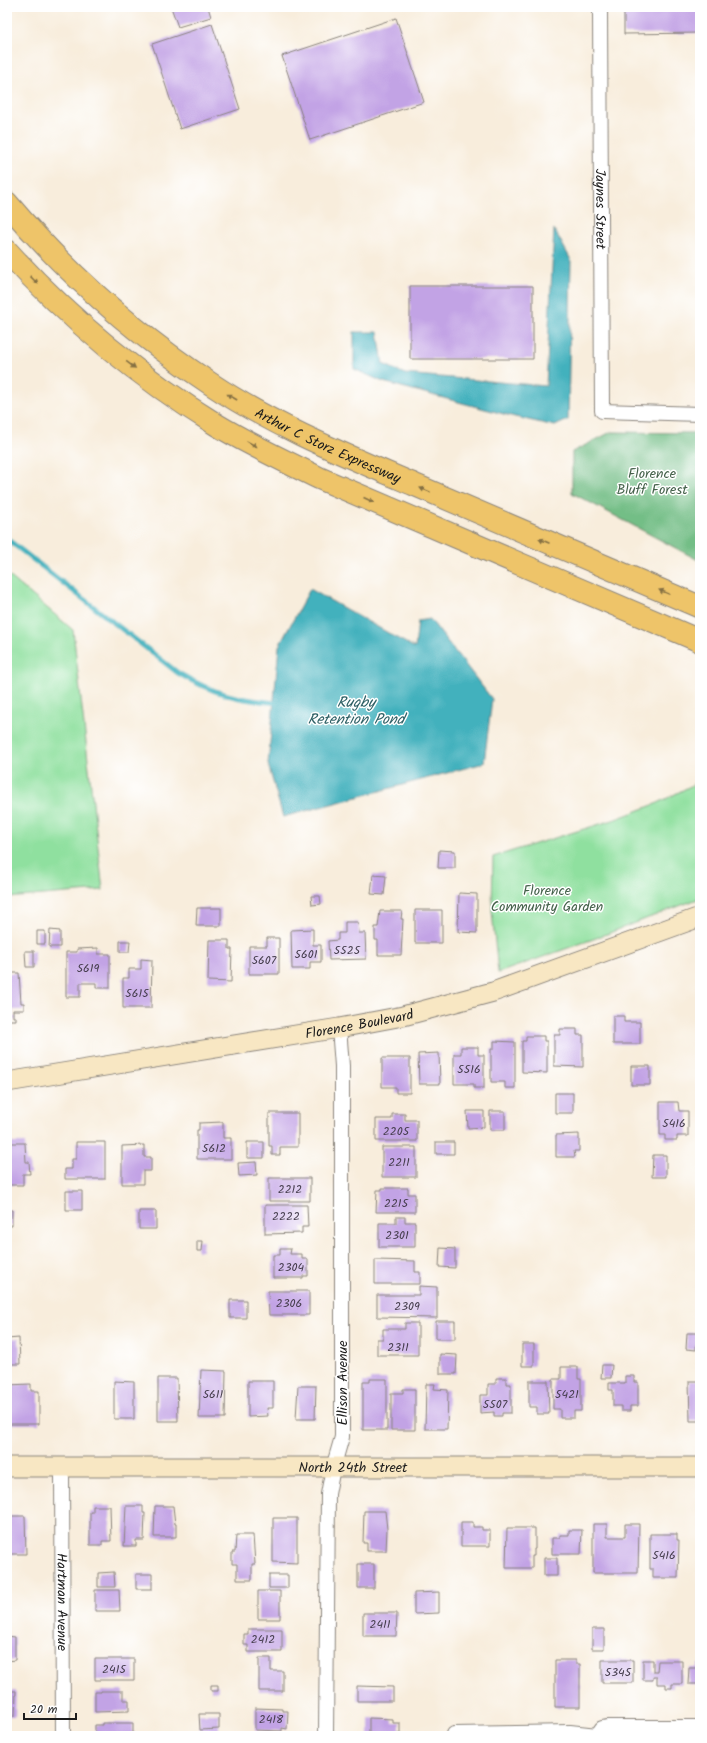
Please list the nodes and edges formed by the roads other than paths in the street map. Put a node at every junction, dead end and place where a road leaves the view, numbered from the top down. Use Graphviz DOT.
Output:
graph roads {
  1 [pos="600,7"];
  2 [pos="7,203"];
  3 [pos="7,251"];
  4 [pos="700,414"];
  5 [pos="700,607"];
  6 [pos="700,640"];
  7 [pos="700,917"];
  8 [pos="339,1028"];
  9 [pos="7,1082"];
  10 [pos="7,1467"];
  11 [pos="62,1467"];
  12 [pos="700,1467"];
  13 [pos="333,1468"];
  14 [pos="700,1727"];
  15 [pos="454,1734"];
  16 [pos="597,1735"];
  17 [pos="63,1736"];
  18 [pos="326,1736"];
  1 -- 4 [label="street, Jaynes Street"];
  5 -- 2 [label="highway, Arthur C Storz Expressway, one-way"];
  3 -- 6 [label="highway, one-way"];
  7 -- 8 [label="street, Florence Boulevard"];
  8 -- 9 [label="street, Florence Boulevard"];
  8 -- 13 [label="street, Ellison Avenue"];
  10 -- 11 [label="street, North 24th Street"];
  11 -- 13 [label="street, North 24th Street"];
  11 -- 17 [label="street, Hartman Avenue"];
  12 -- 13 [label="street, North 24th Street"];
  13 -- 18 [label="street, Ellison Avenue"];
  14 -- 16 [label="street"];
  15 -- 16 [label="street"];
}
